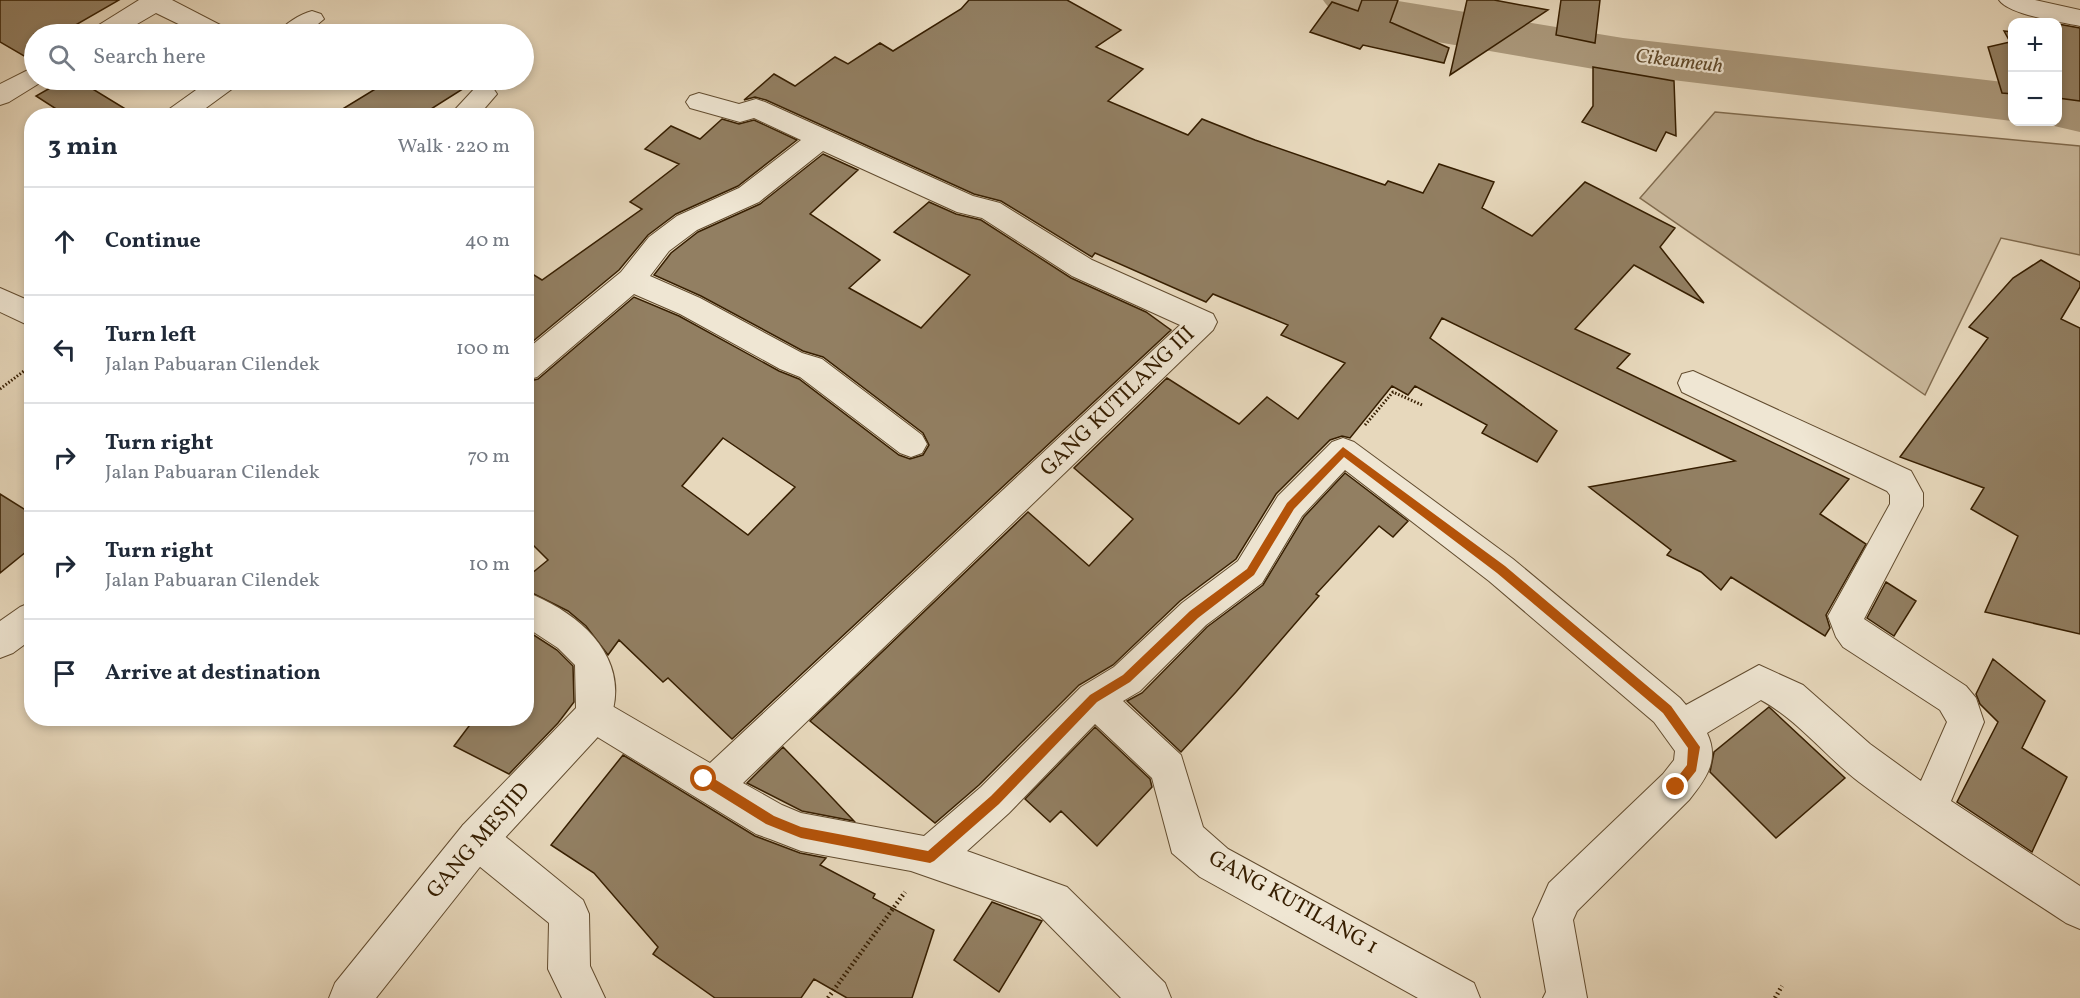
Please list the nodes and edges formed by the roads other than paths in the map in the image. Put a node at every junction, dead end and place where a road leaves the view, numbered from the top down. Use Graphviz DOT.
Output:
graph roads {
  1 [pos="2011,0"];
  2 [pos="156,1"];
  3 [pos="2080,18"];
  4 [pos="312,19"];
  5 [pos="119,24"];
  6 [pos="198,24"];
  7 [pos="305,24"];
  8 [pos="24,81"];
  9 [pos="213,90"];
  10 [pos="484,94"];
  11 [pos="0,96"];
  12 [pos="699,102"];
  13 [pos="188,108"];
  14 [pos="470,108"];
  15 [pos="821,139"];
  16 [pos="631,280"];
  17 [pos="0,299"];
  18 [pos="24,312"];
  19 [pos="534,361"];
  20 [pos="1693,382"];
  21 [pos="911,444"];
  22 [pos="534,613"];
  23 [pos="24,624"];
  24 [pos="0,642"];
  25 [pos="594,699"];
  26 [pos="1094,699"];
  27 [pos="1680,729"];
  28 [pos="714,785"];
  29 [pos="1928,809"];
  30 [pos="477,839"];
  31 [pos="930,857"];
  32 [pos="2080,909"];
  33 [pos="1147,997"];
  34 [pos="350,998"];
  35 [pos="584,998"];
  36 [pos="1460,998"];
  37 [pos="1564,998"];
  1 -- 3 [label="street"];
  2 -- 5 [label="street"];
  2 -- 6 [label="street"];
  4 -- 7 [label="street"];
  8 -- 11 [label="street"];
  9 -- 13 [label="street"];
  10 -- 14 [label="street"];
  12 -- 15 [label="street"];
  15 -- 16 [label="street"];
  15 -- 28 [label="street, GANG KUTILANG III"];
  16 -- 19 [label="street"];
  16 -- 21 [label="street"];
  17 -- 18 [label="street"];
  20 -- 29 [label="street"];
  22 -- 25 [label="street"];
  23 -- 24 [label="street"];
  25 -- 28 [label="street"];
  25 -- 30 [label="street, GANG MESJID"];
  26 -- 27 [label="street"];
  26 -- 31 [label="street"];
  26 -- 36 [label="street, GANG KUTILANG 1"];
  27 -- 29 [label="street"];
  27 -- 37 [label="street"];
  28 -- 31 [label="street"];
  29 -- 32 [label="street"];
  30 -- 34 [label="street, GANG MESJID"];
  30 -- 35 [label="street"];
  31 -- 33 [label="street"];
}
